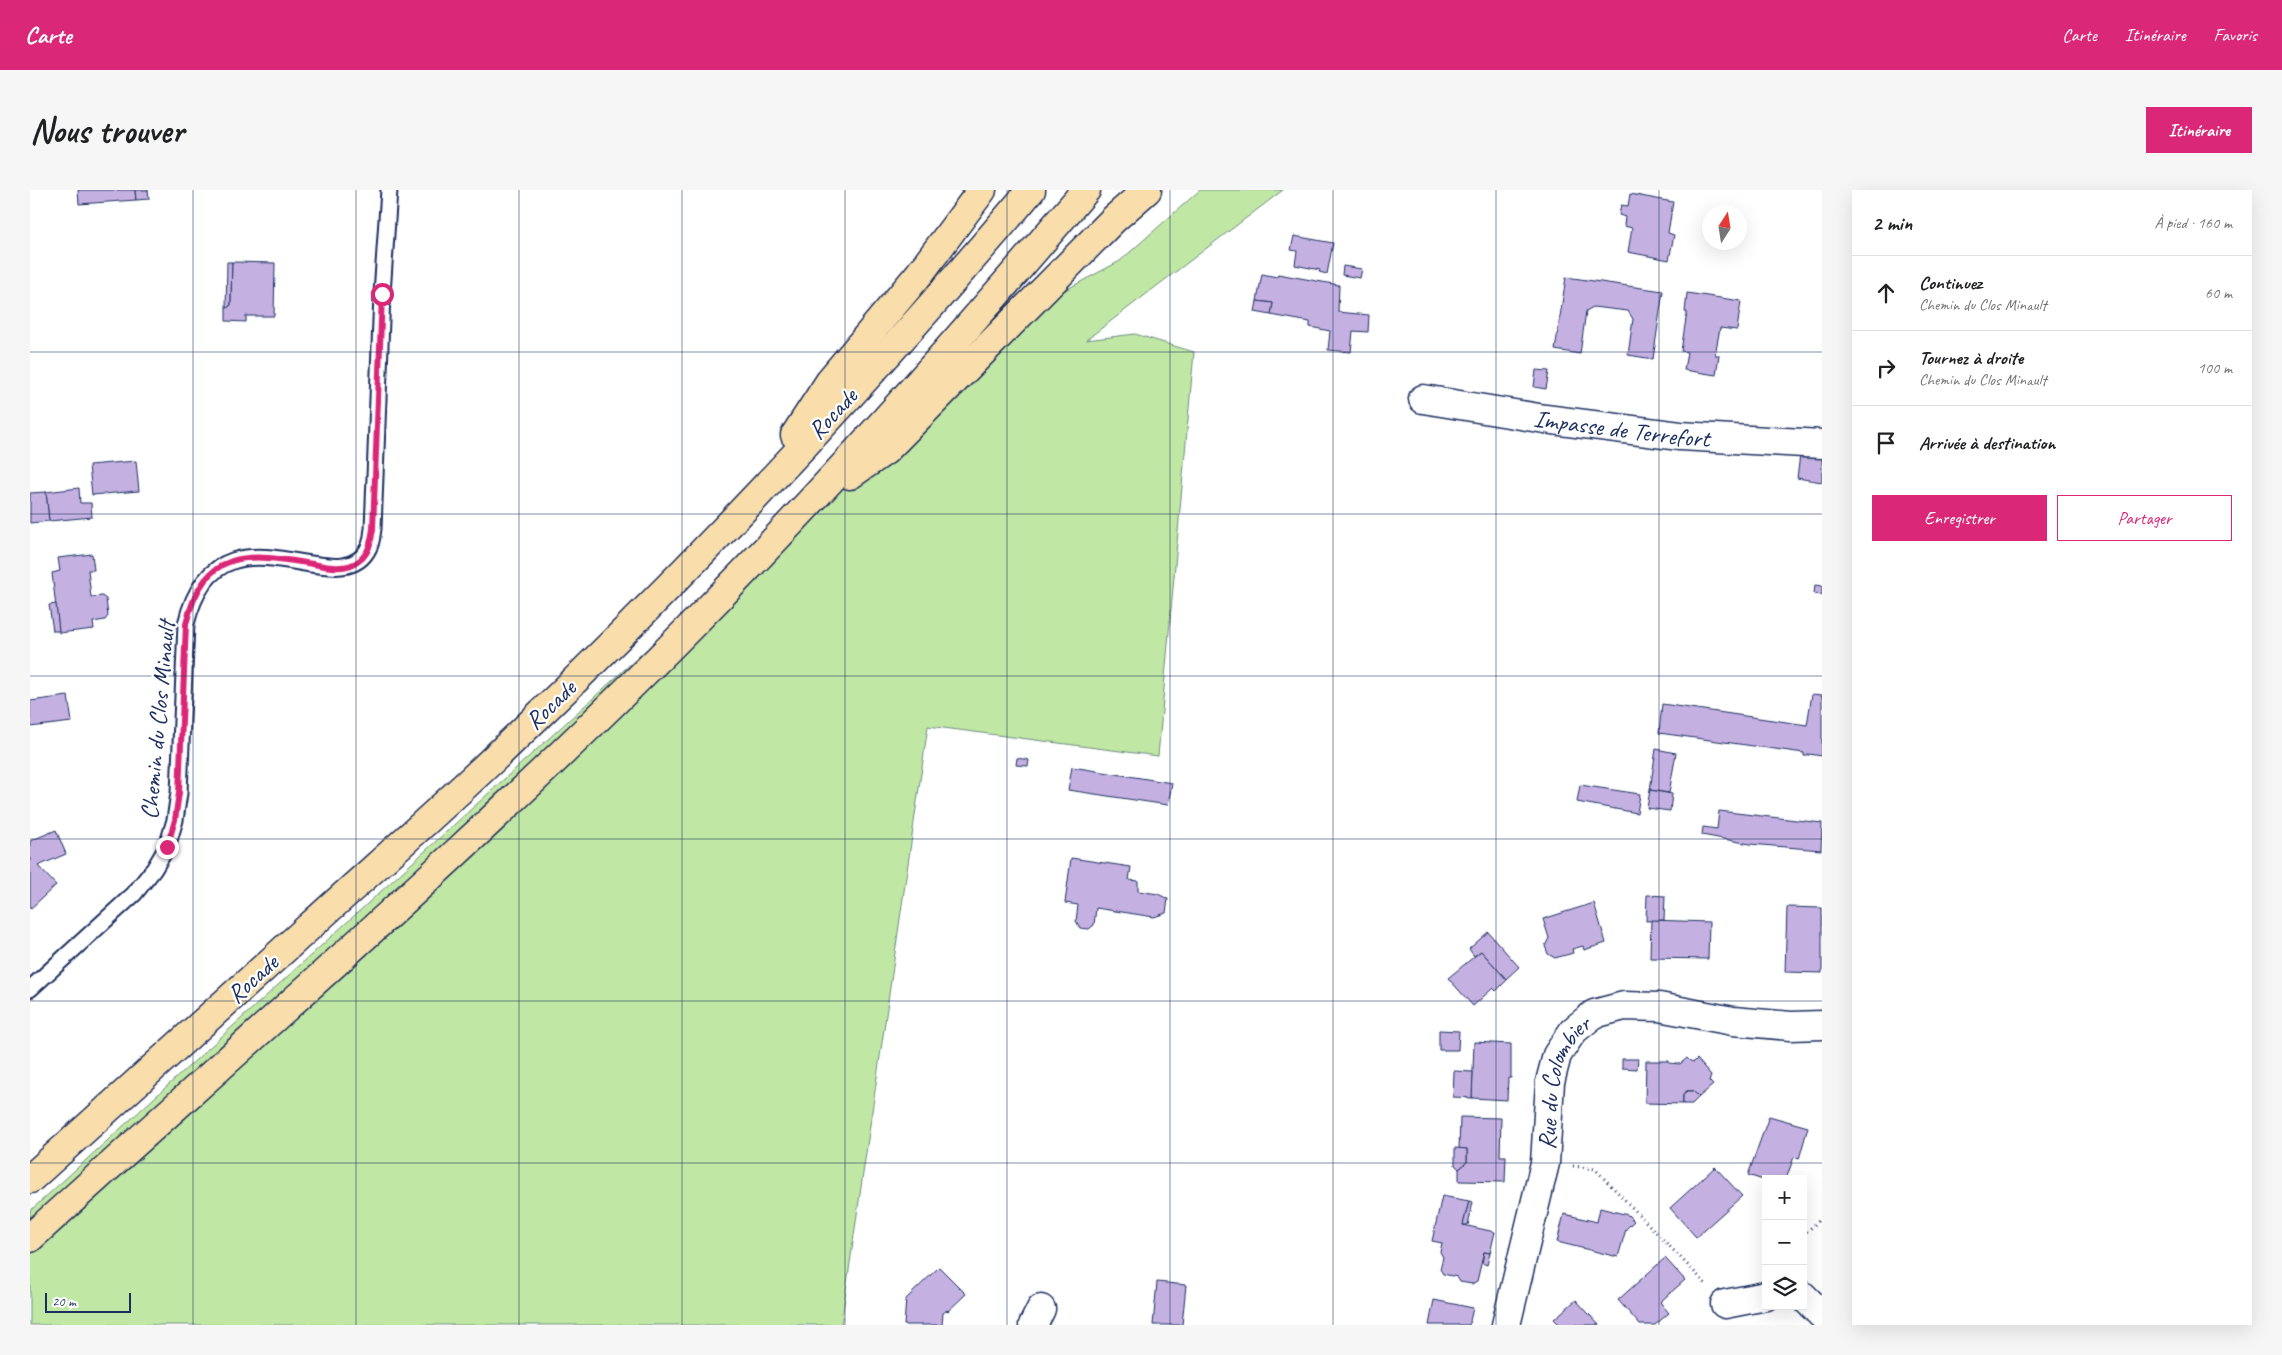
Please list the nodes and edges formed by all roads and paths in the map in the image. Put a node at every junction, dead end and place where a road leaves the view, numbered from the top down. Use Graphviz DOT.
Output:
graph roads {
  1 [pos="389,190"];
  2 [pos="982,190"];
  3 [pos="1031,190"];
  4 [pos="1086,190"];
  5 [pos="1147,190"];
  6 [pos="1424,399"];
  7 [pos="1822,444"];
  8 [pos="755,496"];
  9 [pos="816,498"];
  10 [pos="30,989"];
  11 [pos="1822,1025"];
  12 [pos="1545,1163"];
  13 [pos="30,1178"];
  14 [pos="1822,1218"];
  15 [pos="1807,1231"];
  16 [pos="30,1238"];
  17 [pos="1762,1297"];
  18 [pos="1807,1300"];
  19 [pos="1725,1304"];
  20 [pos="1822,1315"];
  21 [pos="1506,1325"];
  1 -- 10 [label="lane, Chemin du Clos Minault"];
  2 -- 8 [label="highway"];
  3 -- 8 [label="highway, Rocade"];
  4 -- 9 [label="highway"];
  5 -- 9 [label="highway"];
  6 -- 7 [label="street, Impasse de Terrefort"];
  8 -- 13 [label="highway, Rocade"];
  9 -- 16 [label="highway"];
  11 -- 12 [label="street, Rue du Colombier"];
  12 -- 19 [label="path"];
  12 -- 21 [label="street, Rue du Colombier"];
  14 -- 15 [label="path"];
  17 -- 19 [label="street"];
  18 -- 20 [label="street"];
}
